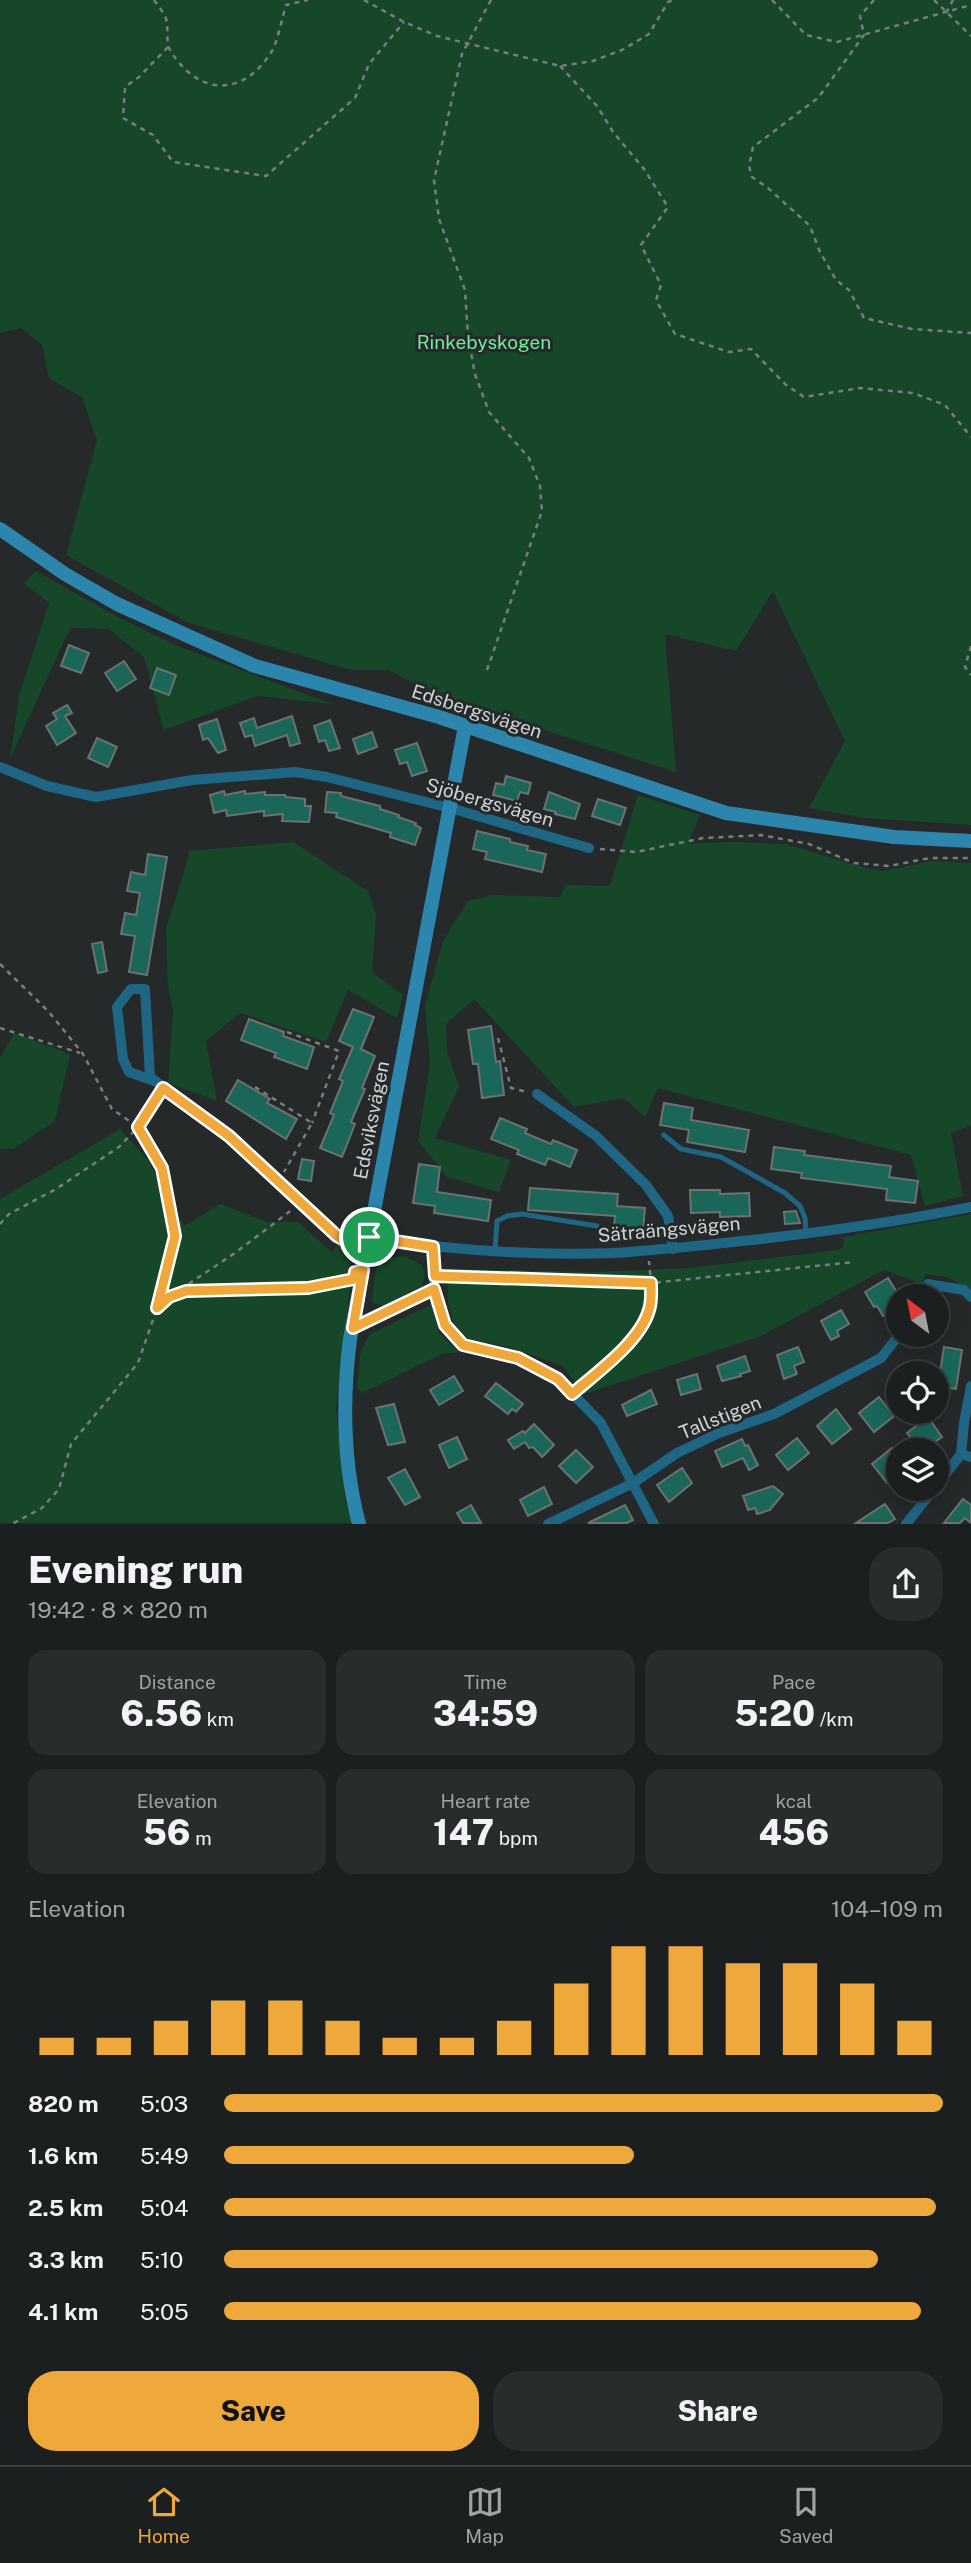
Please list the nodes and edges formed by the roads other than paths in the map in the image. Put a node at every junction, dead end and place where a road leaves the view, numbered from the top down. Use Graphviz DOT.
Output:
graph roads {
  1 [pos="0,529"];
  2 [pos="465,726"];
  3 [pos="0,767"];
  4 [pos="450,808"];
  5 [pos="971,841"];
  6 [pos="589,848"];
  7 [pos="159,1085"];
  8 [pos="537,1094"];
  9 [pos="664,1135"];
  10 [pos="971,1207"];
  11 [pos="597,1226"];
  12 [pos="806,1234"];
  13 [pos="368,1242"];
  14 [pos="433,1247"];
  15 [pos="673,1249"];
  16 [pos="495,1250"];
  17 [pos="949,1288"];
  18 [pos="434,1289"];
  19 [pos="971,1297"];
  20 [pos="353,1328"];
  21 [pos="889,1348"];
  22 [pos="971,1386"];
  23 [pos="966,1455"];
  24 [pos="949,1473"];
  25 [pos="632,1483"];
  26 [pos="925,1501"];
  27 [pos="359,1524"];
  28 [pos="548,1524"];
  29 [pos="654,1524"];
  30 [pos="906,1524"];
  1 -- 2 [label="main road, Edsbergsvägen"];
  2 -- 4 [label="main road, Edsviksvägen"];
  2 -- 5 [label="main road, Edsbergsvägen"];
  3 -- 4 [label="street, Sjöbergsvägen"];
  4 -- 6 [label="street, Sjöbergsvägen"];
  4 -- 13 [label="main road, Edsviksvägen"];
  7 -- 7 [label="street, Sätraängsvägen"];
  7 -- 13 [label="street, Sätraängsvägen"];
  8 -- 15 [label="street"];
  9 -- 12 [label="lane"];
  10 -- 12 [label="street, Sätraängsvägen"];
  11 -- 16 [label="lane"];
  12 -- 15 [label="street, Sätraängsvägen"];
  13 -- 14 [label="street, Sätraängsvägen"];
  13 -- 20 [label="main road, Edsviksvägen"];
  14 -- 16 [label="street, Sätraängsvägen"];
  14 -- 18 [label="street"];
  15 -- 16 [label="street, Sätraängsvägen"];
  17 -- 19 [label="street"];
  18 -- 20 [label="street"];
  18 -- 25 [label="street"];
  20 -- 27 [label="main road, Edsviksvägen"];
  21 -- 25 [label="street, Tallstigen"];
  22 -- 23 [label="street"];
  23 -- 24 [label="street"];
  25 -- 28 [label="street, Tallstigen"];
  25 -- 29 [label="street"];
  26 -- 30 [label="street"];
}
